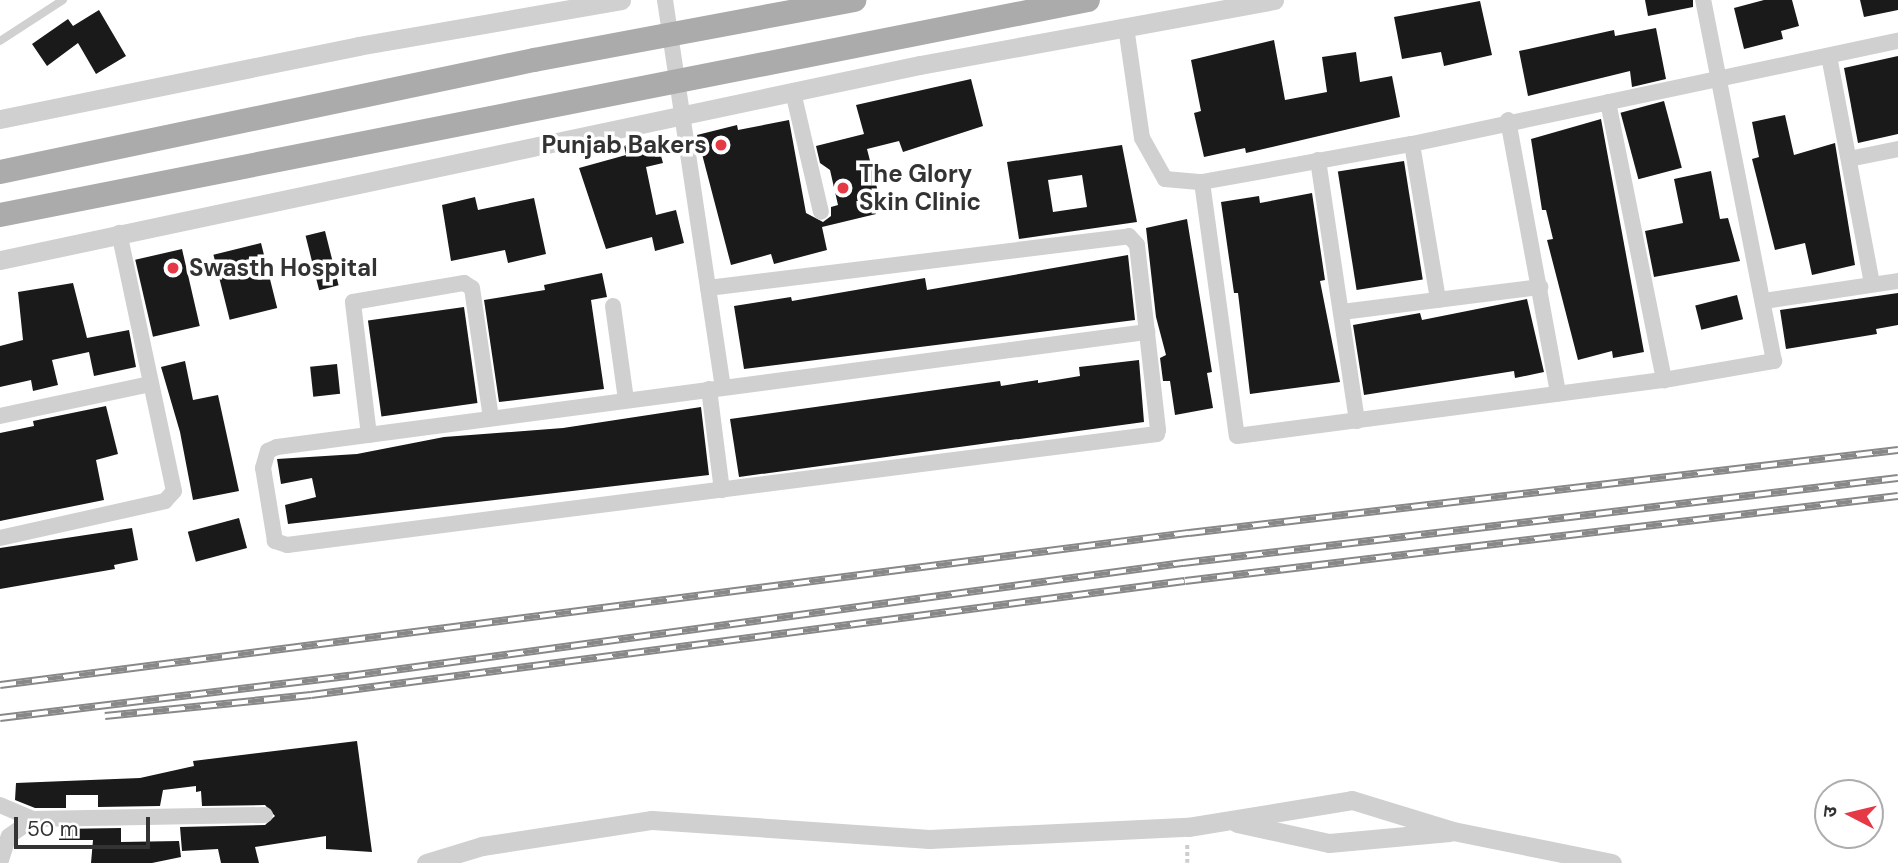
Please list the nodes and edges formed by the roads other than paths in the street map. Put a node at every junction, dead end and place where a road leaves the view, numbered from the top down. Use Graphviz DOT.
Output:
graph roads {
  1 [pos="63,0"];
  2 [pos="621,0"];
  3 [pos="665,0"];
  4 [pos="854,0"];
  5 [pos="1088,0"];
  6 [pos="1274,0"];
  7 [pos="1703,0"];
  8 [pos="1126,27"];
  9 [pos="670,36"];
  10 [pos="0,41"];
  11 [pos="1898,41"];
  12 [pos="1829,56"];
  13 [pos="1718,78"];
  14 [pos="677,79"];
  15 [pos="793,92"];
  16 [pos="1608,102"];
  17 [pos="680,116"];
  18 [pos="0,119"];
  19 [pos="1508,120"];
  20 [pos="1412,144"];
  21 [pos="1898,149"];
  22 [pos="1850,159"];
  23 [pos="1318,160"];
  24 [pos="0,172"];
  25 [pos="1202,182"];
  26 [pos="821,212"];
  27 [pos="0,215"];
  28 [pos="119,233"];
  29 [pos="0,260"];
  30 [pos="1898,281"];
  31 [pos="1872,284"];
  32 [pos="1540,287"];
  33 [pos="708,288"];
  34 [pos="1438,300"];
  35 [pos="1764,301"];
  36 [pos="613,306"];
  37 [pos="1342,312"];
  38 [pos="1147,332"];
  39 [pos="1664,380"];
  40 [pos="150,384"];
  41 [pos="716,388"];
  42 [pos="1558,393"];
  43 [pos="626,400"];
  44 [pos="0,416"];
  45 [pos="491,418"];
  46 [pos="1357,421"];
  47 [pos="369,435"];
  48 [pos="722,490"];
  49 [pos="0,538"];
  50 [pos="0,805"];
  51 [pos="265,816"];
  52 [pos="33,819"];
  53 [pos="1229,821"];
  54 [pos="1453,831"];
  55 [pos="0,863"];
  56 [pos="426,863"];
  57 [pos="1612,863"];
  1 -- 10 [label="lane"];
  2 -- 18 [label="street"];
  3 -- 9 [label="street"];
  4 -- 9 [label="main road"];
  5 -- 14 [label="main road"];
  6 -- 8 [label="street"];
  7 -- 13 [label="street"];
  8 -- 15 [label="street"];
  8 -- 25 [label="street"];
  9 -- 14 [label="street"];
  9 -- 24 [label="main road"];
  11 -- 12 [label="street"];
  12 -- 13 [label="street"];
  12 -- 22 [label="street"];
  13 -- 16 [label="street"];
  13 -- 35 [label="street"];
  14 -- 17 [label="street"];
  14 -- 27 [label="main road"];
  15 -- 17 [label="street"];
  15 -- 26 [label="street"];
  16 -- 19 [label="street"];
  16 -- 39 [label="street"];
  17 -- 28 [label="street"];
  17 -- 33 [label="street"];
  19 -- 20 [label="street"];
  19 -- 32 [label="street"];
  20 -- 23 [label="street"];
  20 -- 34 [label="street"];
  21 -- 22 [label="street"];
  22 -- 31 [label="street"];
  23 -- 25 [label="street"];
  23 -- 37 [label="street"];
  25 -- 46 [label="street"];
  28 -- 29 [label="street"];
  28 -- 40 [label="street"];
  30 -- 31 [label="street"];
  31 -- 35 [label="street"];
  32 -- 34 [label="street"];
  32 -- 42 [label="street"];
  33 -- 38 [label="street"];
  33 -- 41 [label="street"];
  34 -- 37 [label="street"];
  35 -- 39 [label="street"];
  36 -- 43 [label="street"];
  37 -- 46 [label="street"];
  38 -- 41 [label="street"];
  38 -- 48 [label="street"];
  39 -- 42 [label="street"];
  40 -- 44 [label="street"];
  40 -- 49 [label="street"];
  41 -- 43 [label="street"];
  41 -- 48 [label="street"];
  42 -- 46 [label="street"];
  43 -- 45 [label="street"];
  45 -- 47 [label="street"];
  45 -- 47 [label="street"];
  47 -- 48 [label="street"];
  50 -- 52 [label="street"];
  51 -- 52 [label="street"];
  52 -- 55 [label="street"];
  53 -- 54 [label="street"];
  53 -- 54 [label="street"];
  53 -- 56 [label="street"];
  54 -- 57 [label="street"];
}
